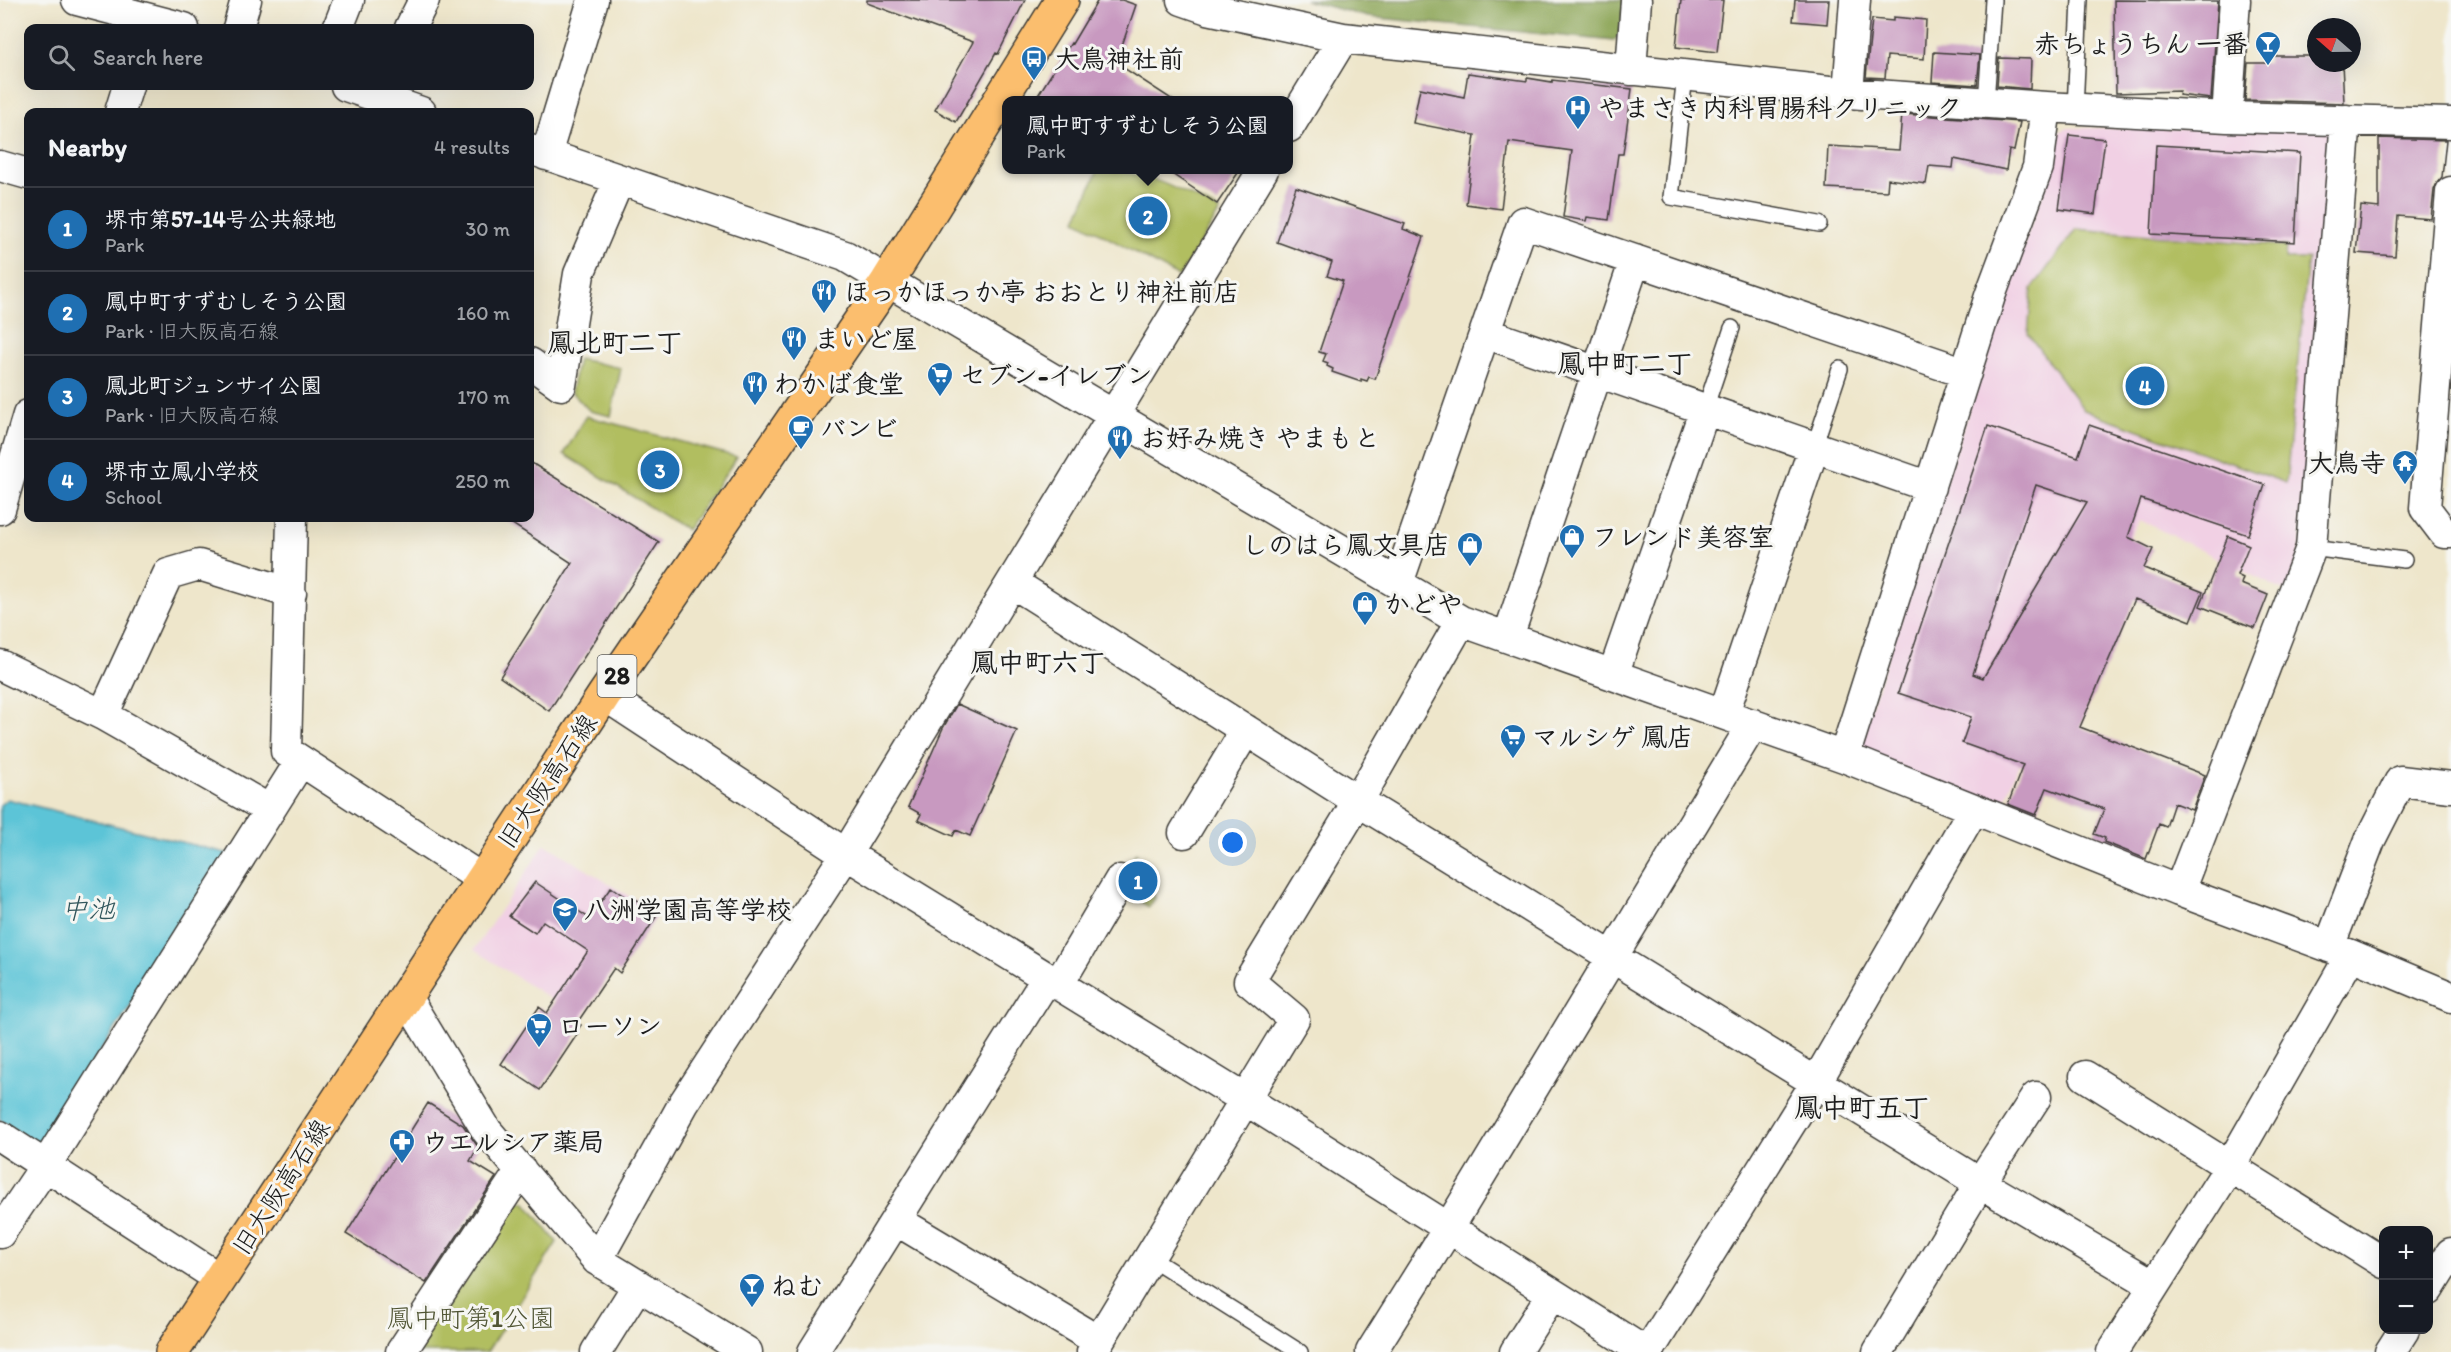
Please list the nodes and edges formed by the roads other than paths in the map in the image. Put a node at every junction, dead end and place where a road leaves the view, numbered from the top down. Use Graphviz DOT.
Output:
graph roads {
  1 [pos="77,0"];
  2 [pos="246,0"];
  3 [pos="349,0"];
  4 [pos="424,0"];
  5 [pos="593,0"];
  6 [pos="1062,0"];
  7 [pos="1182,0"];
  8 [pos="1636,0"];
  9 [pos="1855,0"];
  10 [pos="1993,0"];
  11 [pos="2080,0"];
  12 [pos="2235,0"];
  13 [pos="147,23"];
  14 [pos="239,24"];
  15 [pos="340,24"];
  16 [pos="412,24"];
  17 [pos="1343,38"];
  18 [pos="1630,70"];
  19 [pos="1685,76"];
  20 [pos="127,90"];
  21 [pos="355,90"];
  22 [pos="1848,93"];
  23 [pos="1002,96"];
  24 [pos="1002,96"];
  25 [pos="375,99"];
  26 [pos="1986,103"];
  27 [pos="121,108"];
  28 [pos="407,108"];
  29 [pos="2061,108"];
  30 [pos="2227,117"];
  31 [pos="1293,120"];
  32 [pos="2346,120"];
  33 [pos="2451,123"];
  34 [pos="538,152"];
  35 [pos="0,166"];
  36 [pos="24,173"];
  37 [pos="1261,174"];
  38 [pos="619,180"];
  39 [pos="2451,192"];
  40 [pos="1819,224"];
  41 [pos="1635,260"];
  42 [pos="886,282"];
  43 [pos="1732,328"];
  44 [pos="1485,333"];
  45 [pos="534,366"];
  46 [pos="1840,369"];
  47 [pos="1596,372"];
  48 [pos="1966,373"];
  49 [pos="1705,409"];
  50 [pos="1114,416"];
  51 [pos="24,428"];
  52 [pos="1814,447"];
  53 [pos="1930,488"];
  54 [pos="0,509"];
  55 [pos="292,522"];
  56 [pos="2451,533"];
  57 [pos="2311,548"];
  58 [pos="2404,560"];
  59 [pos="1013,583"];
  60 [pos="1398,583"];
  61 [pos="291,593"];
  62 [pos="1461,621"];
  63 [pos="1508,637"];
  64 [pos="0,665"];
  65 [pos="1613,675"];
  66 [pos="604,695"];
  67 [pos="1724,713"];
  68 [pos="103,715"];
  69 [pos="1752,724"];
  70 [pos="1246,730"];
  71 [pos="1844,757"];
  72 [pos="300,762"];
  73 [pos="2451,787"];
  74 [pos="1358,801"];
  75 [pos="270,810"];
  76 [pos="1973,810"];
  77 [pos="1184,833"];
  78 [pos="846,854"];
  79 [pos="482,879"];
  80 [pos="1120,880"];
  81 [pos="2179,891"];
  82 [pos="2340,951"];
  83 [pos="1611,956"];
  84 [pos="1053,981"];
  85 [pos="406,997"];
  86 [pos="2451,997"];
  87 [pos="2085,1076"];
  88 [pos="1816,1081"];
  89 [pos="2036,1097"];
  90 [pos="1246,1100"];
  91 [pos="0,1136"];
  92 [pos="46,1165"];
  93 [pos="2229,1168"];
  94 [pos="520,1170"];
  95 [pos="1980,1183"];
  96 [pos="896,1220"];
  97 [pos="1448,1229"];
  98 [pos="0,1233"];
  99 [pos="2451,1253"];
  100 [pos="1149,1257"];
  101 [pos="597,1260"];
  102 [pos="2379,1260"];
  103 [pos="220,1279"];
  104 [pos="2433,1282"];
  105 [pos="638,1285"];
  106 [pos="2154,1285"];
  107 [pos="2433,1293"];
  108 [pos="1552,1294"];
  109 [pos="2451,1304"];
  110 [pos="2401,1334"];
  111 [pos="1095,1347"];
  112 [pos="1887,1349"];
  113 [pos="172,1352"];
  114 [pos="401,1352"];
  115 [pos="596,1352"];
  116 [pos="747,1352"];
  117 [pos="813,1352"];
  118 [pos="1300,1352"];
  119 [pos="1371,1352"];
  120 [pos="1515,1352"];
  121 [pos="1647,1352"];
  122 [pos="2112,1352"];
  123 [pos="2390,1352"];
  1 -- 13 [label="street"];
  2 -- 14 [label="street"];
  3 -- 15 [label="street"];
  4 -- 16 [label="street"];
  5 -- 34 [label="street"];
  6 -- 23 [label="main road, 旧大阪高石線 / 28"];
  7 -- 17 [label="street"];
  8 -- 18 [label="street"];
  9 -- 22 [label="street"];
  10 -- 26 [label="lane"];
  11 -- 29 [label="lane"];
  12 -- 30 [label="street"];
  17 -- 18 [label="street"];
  17 -- 31 [label="street"];
  18 -- 19 [label="street"];
  19 -- 22 [label="street"];
  19 -- 40 [label="lane"];
  20 -- 27 [label="street"];
  21 -- 25 [label="street"];
  22 -- 26 [label="street"];
  24 -- 42 [label="main road, 旧大阪高石線 / 28"];
  25 -- 28 [label="street"];
  26 -- 29 [label="street"];
  29 -- 30 [label="street"];
  29 -- 48 [label="street"];
  30 -- 32 [label="street"];
  32 -- 33 [label="street"];
  32 -- 57 [label="street"];
  34 -- 38 [label="street"];
  35 -- 36 [label="street"];
  37 -- 50 [label="street"];
  38 -- 42 [label="street"];
  38 -- 45 [label="street"];
  39 -- 56 [label="street"];
  41 -- 44 [label="street"];
  41 -- 47 [label="street"];
  41 -- 48 [label="street"];
  42 -- 50 [label="street"];
  42 -- 66 [label="main road, 旧大阪高石線 / 28"];
  43 -- 49 [label="lane"];
  44 -- 47 [label="street"];
  44 -- 60 [label="street"];
  46 -- 52 [label="lane"];
  47 -- 49 [label="street"];
  47 -- 63 [label="street"];
  48 -- 53 [label="street"];
  49 -- 52 [label="street"];
  49 -- 65 [label="street"];
  50 -- 59 [label="street"];
  50 -- 60 [label="street"];
  51 -- 54 [label="street"];
  52 -- 53 [label="street"];
  52 -- 67 [label="street"];
  53 -- 71 [label="street"];
  55 -- 61 [label="street"];
  57 -- 58 [label="lane"];
  57 -- 81 [label="street"];
  59 -- 70 [label="street"];
  59 -- 78 [label="street"];
  60 -- 62 [label="street"];
  61 -- 68 [label="street"];
  61 -- 72 [label="street"];
  62 -- 63 [label="street"];
  62 -- 74 [label="street"];
  63 -- 65 [label="street"];
  64 -- 68 [label="street"];
  65 -- 67 [label="street"];
  66 -- 78 [label="street"];
  66 -- 79 [label="main road, 旧大阪高石線 / 28"];
  67 -- 69 [label="street"];
  68 -- 75 [label="street"];
  69 -- 71 [label="street"];
  69 -- 83 [label="street"];
  70 -- 74 [label="street"];
  70 -- 77 [label="street"];
  71 -- 76 [label="street"];
  72 -- 75 [label="street"];
  72 -- 79 [label="street"];
  73 -- 82 [label="street"];
  74 -- 83 [label="street"];
  74 -- 90 [label="street"];
  75 -- 92 [label="street"];
  76 -- 81 [label="street"];
  76 -- 88 [label="street"];
  78 -- 84 [label="street"];
  78 -- 101 [label="street"];
  79 -- 85 [label="main road, 旧大阪高石線 / 28"];
  80 -- 84 [label="street"];
  81 -- 82 [label="street"];
  82 -- 86 [label="street"];
  82 -- 93 [label="street"];
  83 -- 88 [label="street"];
  83 -- 97 [label="street"];
  84 -- 90 [label="street"];
  84 -- 96 [label="street"];
  85 -- 94 [label="street"];
  85 -- 103 [label="main road, 旧大阪高石線 / 28"];
  87 -- 93 [label="street"];
  88 -- 95 [label="street"];
  88 -- 121 [label="street"];
  89 -- 95 [label="street"];
  90 -- 97 [label="street"];
  90 -- 100 [label="street"];
  91 -- 92 [label="street"];
  92 -- 98 [label="street"];
  92 -- 103 [label="street"];
  93 -- 102 [label="street"];
  93 -- 106 [label="street"];
  94 -- 101 [label="street"];
  94 -- 114 [label="street"];
  95 -- 106 [label="street"];
  95 -- 112 [label="street"];
  96 -- 111 [label="street"];
  96 -- 117 [label="street"];
  97 -- 108 [label="street"];
  97 -- 119 [label="street"];
  99 -- 104 [label="street"];
  100 -- 111 [label="street"];
  100 -- 118 [label="lane"];
  101 -- 105 [label="street"];
  103 -- 113 [label="main road, 旧大阪高石線 / 28"];
  105 -- 115 [label="street"];
  105 -- 116 [label="street"];
  106 -- 122 [label="street"];
  107 -- 109 [label="street"];
  108 -- 120 [label="street"];
  108 -- 121 [label="street"];
  110 -- 123 [label="street"];
}
